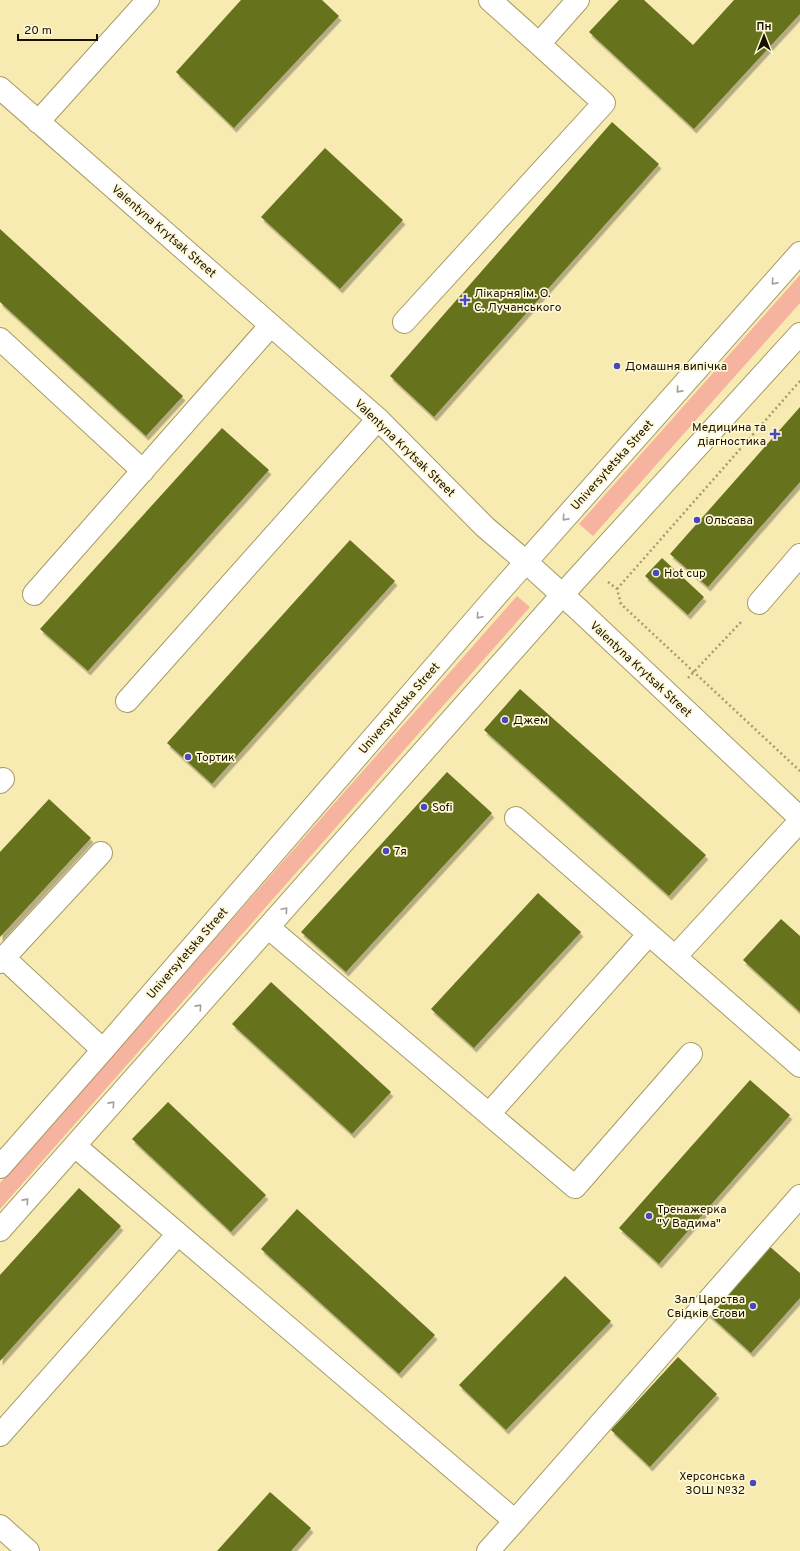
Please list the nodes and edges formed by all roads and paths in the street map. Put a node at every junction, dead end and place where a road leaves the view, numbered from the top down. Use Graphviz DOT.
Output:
graph roads {
  1 [pos="148,0"];
  2 [pos="490,0"];
  3 [pos="578,0"];
  4 [pos="539,44"];
  5 [pos="0,88"];
  6 [pos="38,122"];
  7 [pos="800,253"];
  8 [pos="404,322"];
  9 [pos="271,325"];
  10 [pos="800,334"];
  11 [pos="0,339"];
  12 [pos="800,381"];
  13 [pos="378,419"];
  14 [pos="143,471"];
  15 [pos="800,555"];
  16 [pos="526,562"];
  17 [pos="34,594"];
  18 [pos="562,595"];
  19 [pos="759,603"];
  20 [pos="694,672"];
  21 [pos="671,697"];
  22 [pos="127,701"];
  23 [pos="800,770"];
  24 [pos="516,818"];
  25 [pos="800,818"];
  26 [pos="800,821"];
  27 [pos="101,853"];
  28 [pos="269,928"];
  29 [pos="649,934"];
  30 [pos="675,957"];
  31 [pos="2,960"];
  32 [pos="103,1050"];
  33 [pos="691,1054"];
  34 [pos="800,1066"];
  35 [pos="489,1114"];
  36 [pos="75,1146"];
  37 [pos="0,1167"];
  38 [pos="800,1196"];
  39 [pos="0,1230"];
  40 [pos="178,1234"];
  41 [pos="0,1435"];
  42 [pos="515,1521"];
  43 [pos="0,1526"];
  44 [pos="28,1551"];
  45 [pos="488,1551"];
  1 -- 6 [label="street"];
  2 -- 4 [label="street"];
  3 -- 4 [label="street"];
  4 -- 8 [label="street"];
  5 -- 6 [label="street, Valentyna Krytsak Street"];
  6 -- 9 [label="street, Valentyna Krytsak Street"];
  7 -- 16 [label="street, Universytetska Street, one-way"];
  9 -- 13 [label="street, Valentyna Krytsak Street"];
  9 -- 14 [label="street"];
  10 -- 18 [label="street"];
  11 -- 14 [label="street"];
  12 -- 20 [label="path"];
  13 -- 16 [label="street, Valentyna Krytsak Street"];
  13 -- 22 [label="street"];
  14 -- 17 [label="street"];
  15 -- 19 [label="street"];
  16 -- 18 [label="street, Valentyna Krytsak Street"];
  16 -- 32 [label="street, Universytetska Street, one-way"];
  18 -- 21 [label="street, Valentyna Krytsak Street"];
  28 -- 18 [label="street, one-way"];
  19 -- 20 [label="path"];
  20 -- 21 [label="path"];
  20 -- 23 [label="path"];
  21 -- 25 [label="street, Valentyna Krytsak Street"];
  24 -- 29 [label="street"];
  26 -- 30 [label="street"];
  27 -- 31 [label="street"];
  28 -- 35 [label="street"];
  36 -- 28 [label="street, one-way"];
  29 -- 30 [label="street"];
  29 -- 35 [label="street"];
  30 -- 34 [label="street"];
  31 -- 32 [label="street"];
  32 -- 37 [label="street, Universytetska Street"];
  33 -- 35 [label="street"];
  39 -- 36 [label="street, one-way"];
  36 -- 40 [label="street"];
  38 -- 42 [label="street"];
  40 -- 41 [label="street"];
  40 -- 42 [label="street"];
  42 -- 45 [label="street"];
  43 -- 44 [label="street"];
}
